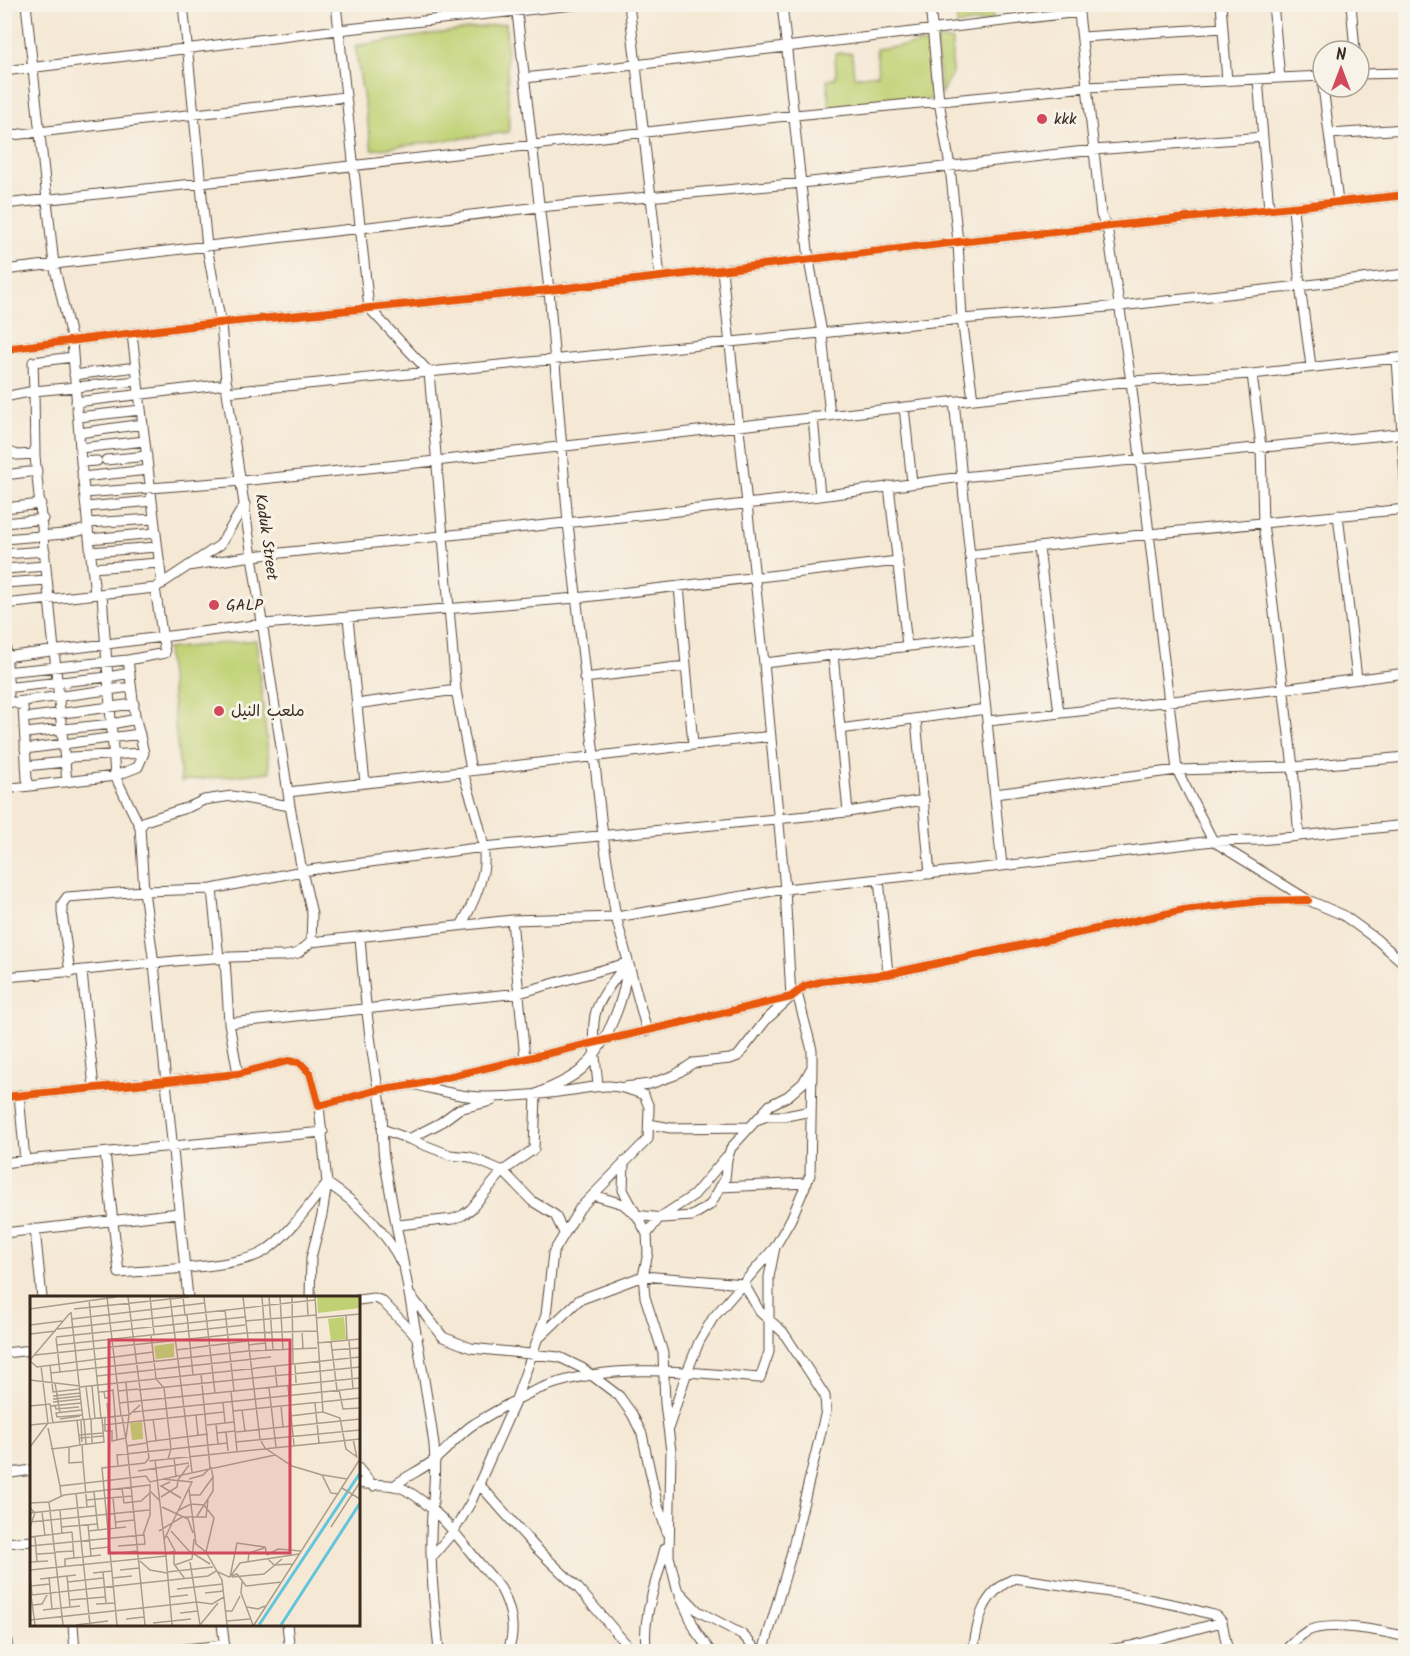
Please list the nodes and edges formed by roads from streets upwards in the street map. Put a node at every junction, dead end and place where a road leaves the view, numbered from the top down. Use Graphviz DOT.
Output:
graph roads {
  1 [pos="26,4"];
  2 [pos="183,4"];
  3 [pos="336,4"];
  4 [pos="583,4"];
  5 [pos="629,4"];
  6 [pos="782,4"];
  7 [pos="930,4"];
  8 [pos="1221,4"];
  9 [pos="1273,4"];
  10 [pos="1351,4"];
  11 [pos="517,8"];
  12 [pos="1079,8"];
  13 [pos="1223,28"];
  14 [pos="338,30"];
  15 [pos="932,30"];
  16 [pos="1082,37"];
  17 [pos="1354,39"];
  18 [pos="788,47"];
  19 [pos="188,48"];
  20 [pos="635,65"];
  21 [pos="32,67"];
  22 [pos="4,70"];
  23 [pos="1406,73"];
  24 [pos="1371,74"];
  25 [pos="1311,77"];
  26 [pos="525,78"];
  27 [pos="1280,78"];
  28 [pos="1258,79"];
  29 [pos="1227,81"];
  30 [pos="1087,87"];
  31 [pos="345,97"];
  32 [pos="1325,99"];
  33 [pos="939,101"];
  34 [pos="196,114"];
  35 [pos="795,114"];
  36 [pos="1406,129"];
  37 [pos="39,132"];
  38 [pos="643,133"];
  39 [pos="1329,134"];
  40 [pos="4,136"];
  41 [pos="1263,137"];
  42 [pos="532,144"];
  43 [pos="1094,150"];
  44 [pos="352,166"];
  45 [pos="950,166"];
  46 [pos="202,183"];
  47 [pos="802,183"];
  48 [pos="1406,195"];
  49 [pos="650,197"];
  50 [pos="46,200"];
  51 [pos="1338,202"];
  52 [pos="4,204"];
  53 [pos="539,207"];
  54 [pos="1293,208"];
  55 [pos="1269,209"];
  56 [pos="1107,226"];
  57 [pos="361,229"];
  58 [pos="958,242"];
  59 [pos="207,247"];
  60 [pos="809,260"];
  61 [pos="54,265"];
  62 [pos="4,270"];
  63 [pos="722,270"];
  64 [pos="1406,274"];
  65 [pos="660,277"];
  66 [pos="1300,286"];
  67 [pos="549,290"];
  68 [pos="1120,306"];
  69 [pos="369,308"];
  70 [pos="962,319"];
  71 [pos="220,324"];
  72 [pos="822,333"];
  73 [pos="132,334"];
  74 [pos="72,341"];
  75 [pos="731,342"];
  76 [pos="4,349"];
  77 [pos="73,357"];
  78 [pos="1401,358"];
  79 [pos="555,359"];
  80 [pos="1311,366"];
  81 [pos="136,367"];
  82 [pos="429,372"];
  83 [pos="1252,374"];
  84 [pos="74,375"];
  85 [pos="138,381"];
  86 [pos="1131,381"];
  87 [pos="227,388"];
  88 [pos="75,389"];
  89 [pos="34,391"];
  90 [pos="139,396"];
  91 [pos="4,397"];
  92 [pos="973,399"];
  93 [pos="954,401"];
  94 [pos="76,402"];
  95 [pos="904,407"];
  96 [pos="141,410"];
  97 [pos="830,416"];
  98 [pos="78,417"];
  99 [pos="813,417"];
  100 [pos="143,424"];
  101 [pos="739,426"];
  102 [pos="79,433"];
  103 [pos="1404,433"];
  104 [pos="4,441"];
  105 [pos="145,441"];
  106 [pos="562,446"];
  107 [pos="1261,447"];
  108 [pos="80,448"];
  109 [pos="5,450"];
  110 [pos="35,454"];
  111 [pos="147,456"];
  112 [pos="1140,459"];
  113 [pos="436,461"];
  114 [pos="81,462"];
  115 [pos="148,470"];
  116 [pos="37,471"];
  117 [pos="4,475"];
  118 [pos="82,477"];
  119 [pos="963,477"];
  120 [pos="242,481"];
  121 [pos="912,483"];
  122 [pos="889,486"];
  123 [pos="151,489"];
  124 [pos="84,493"];
  125 [pos="1406,493"];
  126 [pos="820,496"];
  127 [pos="152,501"];
  128 [pos="747,502"];
  129 [pos="41,504"];
  130 [pos="245,504"];
  131 [pos="86,507"];
  132 [pos="4,508"];
  133 [pos="1406,509"];
  134 [pos="1338,515"];
  135 [pos="43,519"];
  136 [pos="154,519"];
  137 [pos="4,523"];
  138 [pos="568,523"];
  139 [pos="1263,523"];
  140 [pos="88,526"];
  141 [pos="156,534"];
  142 [pos="1149,534"];
  143 [pos="44,536"];
  144 [pos="443,536"];
  145 [pos="4,539"];
  146 [pos="89,539"];
  147 [pos="157,547"];
  148 [pos="1039,548"];
  149 [pos="45,551"];
  150 [pos="90,552"];
  151 [pos="4,554"];
  152 [pos="969,555"];
  153 [pos="252,556"];
  154 [pos="898,561"];
  155 [pos="159,563"];
  156 [pos="46,566"];
  157 [pos="188,566"];
  158 [pos="92,568"];
  159 [pos="4,569"];
  160 [pos="755,578"];
  161 [pos="47,580"];
  162 [pos="4,583"];
  163 [pos="158,586"];
  164 [pos="679,586"];
  165 [pos="98,594"];
  166 [pos="576,598"];
  167 [pos="48,599"];
  168 [pos="4,604"];
  169 [pos="450,610"];
  170 [pos="348,618"];
  171 [pos="4,621"];
  172 [pos="264,624"];
  173 [pos="5,628"];
  174 [pos="162,638"];
  175 [pos="979,638"];
  176 [pos="907,645"];
  177 [pos="106,646"];
  178 [pos="54,652"];
  179 [pos="832,654"];
  180 [pos="6,657"];
  181 [pos="128,660"];
  182 [pos="107,661"];
  183 [pos="764,663"];
  184 [pos="55,666"];
  185 [pos="686,666"];
  186 [pos="6,671"];
  187 [pos="130,673"];
  188 [pos="1406,673"];
  189 [pos="108,677"];
  190 [pos="584,678"];
  191 [pos="1357,679"];
  192 [pos="57,682"];
  193 [pos="131,687"];
  194 [pos="6,688"];
  195 [pos="1282,689"];
  196 [pos="109,690"];
  197 [pos="456,690"];
  198 [pos="58,696"];
  199 [pos="1167,700"];
  200 [pos="9,702"];
  201 [pos="134,704"];
  202 [pos="357,704"];
  203 [pos="110,707"];
  204 [pos="986,709"];
  205 [pos="1059,713"];
  206 [pos="60,714"];
  207 [pos="24,718"];
  208 [pos="136,719"];
  209 [pos="916,719"];
  210 [pos="988,721"];
  211 [pos="112,724"];
  212 [pos="840,729"];
  213 [pos="62,730"];
  214 [pos="25,733"];
  215 [pos="140,734"];
  216 [pos="771,736"];
  217 [pos="113,738"];
  218 [pos="62,743"];
  219 [pos="693,744"];
  220 [pos="25,749"];
  221 [pos="144,753"];
  222 [pos="114,755"];
  223 [pos="595,755"];
  224 [pos="1406,757"];
  225 [pos="65,762"];
  226 [pos="26,766"];
  227 [pos="1293,767"];
  228 [pos="1177,770"];
  229 [pos="464,772"];
  230 [pos="116,776"];
  231 [pos="67,782"];
  232 [pos="365,783"];
  233 [pos="30,786"];
  234 [pos="4,789"];
  235 [pos="288,792"];
  236 [pos="995,795"];
  237 [pos="924,800"];
  238 [pos="290,806"];
  239 [pos="848,812"];
  240 [pos="778,819"];
  241 [pos="1406,825"];
  242 [pos="140,827"];
  243 [pos="603,836"];
  244 [pos="1299,836"];
  245 [pos="1213,841"];
  246 [pos="484,847"];
  247 [pos="1002,866"];
  248 [pos="302,871"];
  249 [pos="930,874"];
  250 [pos="879,879"];
  251 [pos="212,889"];
  252 [pos="785,889"];
  253 [pos="144,891"];
  254 [pos="1308,900"];
  255 [pos="616,917"];
  256 [pos="512,920"];
  257 [pos="462,924"];
  258 [pos="360,937"];
  259 [pos="311,942"];
  260 [pos="222,959"];
  261 [pos="627,963"];
  262 [pos="154,964"];
  263 [pos="1406,965"];
  264 [pos="82,972"];
  265 [pos="70,973"];
  266 [pos="888,975"];
  267 [pos="4,977"];
  268 [pos="519,993"];
  269 [pos="794,995"];
  270 [pos="365,1008"];
  271 [pos="229,1023"];
  272 [pos="647,1031"];
  273 [pos="597,1045"];
  274 [pos="525,1059"];
  275 [pos="812,1066"];
  276 [pos="238,1074"];
  277 [pos="166,1082"];
  278 [pos="413,1084"];
  279 [pos="598,1085"];
  280 [pos="624,1087"];
  281 [pos="94,1088"];
  282 [pos="377,1090"];
  283 [pos="536,1094"];
  284 [pos="20,1095"];
  285 [pos="514,1095"];
  286 [pos="4,1097"];
  287 [pos="319,1106"];
  288 [pos="811,1111"];
  289 [pos="757,1119"];
  290 [pos="649,1124"];
  291 [pos="749,1127"];
  292 [pos="382,1130"];
  293 [pos="323,1132"];
  294 [pos="409,1139"];
  295 [pos="173,1145"];
  296 [pos="105,1152"];
  297 [pos="729,1153"];
  298 [pos="25,1160"];
  299 [pos="624,1162"];
  300 [pos="4,1163"];
  301 [pos="503,1171"];
  302 [pos="327,1183"];
  303 [pos="807,1183"];
  304 [pos="720,1187"];
  305 [pos="593,1195"];
  306 [pos="179,1213"];
  307 [pos="636,1215"];
  308 [pos="659,1218"];
  309 [pos="113,1220"];
  310 [pos="398,1225"];
  311 [pos="35,1229"];
  312 [pos="4,1233"];
  313 [pos="564,1233"];
  314 [pos="647,1234"];
  315 [pos="775,1247"];
  316 [pos="185,1268"];
  317 [pos="406,1273"];
  318 [pos="644,1276"];
  319 [pos="744,1284"];
  320 [pos="409,1294"];
  321 [pos="42,1296"];
  322 [pos="188,1296"];
  323 [pos="313,1296"];
  324 [pos="360,1300"];
  325 [pos="769,1320"];
  326 [pos="417,1338"];
  327 [pos="538,1339"];
  328 [pos="30,1350"];
  329 [pos="4,1353"];
  330 [pos="532,1354"];
  331 [pos="664,1371"];
  332 [pos="687,1372"];
  333 [pos="591,1374"];
  334 [pos="515,1402"];
  335 [pos="668,1428"];
  336 [pos="435,1460"];
  337 [pos="30,1470"];
  338 [pos="360,1470"];
  339 [pos="4,1473"];
  340 [pos="360,1483"];
  341 [pos="479,1484"];
  342 [pos="395,1485"];
  343 [pos="373,1486"];
  344 [pos="432,1510"];
  345 [pos="454,1531"];
  346 [pos="668,1534"];
  347 [pos="30,1541"];
  348 [pos="4,1543"];
  349 [pos="431,1558"];
  350 [pos="677,1589"];
  351 [pos="4,1615"];
  352 [pos="1222,1622"];
  353 [pos="73,1626"];
  354 [pos="222,1626"];
  355 [pos="287,1626"];
  356 [pos="1406,1637"];
  357 [pos="225,1648"];
  358 [pos="8,1652"];
  359 [pos="75,1652"];
  360 [pos="158,1652"];
  361 [pos="290,1652"];
  362 [pos="440,1652"];
  363 [pos="507,1652"];
  364 [pos="633,1652"];
  365 [pos="647,1652"];
  366 [pos="711,1652"];
  367 [pos="758,1652"];
  368 [pos="763,1652"];
  369 [pos="973,1652"];
  370 [pos="1098,1652"];
  371 [pos="1228,1652"];
  372 [pos="1284,1652"];
  1 -- 21 [label="street"];
  2 -- 19 [label="street, Kaduk Street"];
  3 -- 14 [label="street"];
  4 -- 11 [label="street"];
  5 -- 20 [label="street"];
  6 -- 18 [label="street"];
  7 -- 15 [label="street"];
  8 -- 13 [label="street"];
  9 -- 27 [label="street"];
  10 -- 17 [label="street"];
  11 -- 14 [label="street"];
  11 -- 26 [label="street"];
  12 -- 15 [label="street"];
  12 -- 16 [label="street"];
  13 -- 16 [label="street"];
  13 -- 29 [label="street"];
  14 -- 19 [label="street"];
  14 -- 31 [label="street"];
  15 -- 18 [label="street"];
  15 -- 33 [label="street"];
  16 -- 30 [label="street"];
  18 -- 20 [label="street"];
  18 -- 35 [label="street"];
  19 -- 21 [label="street"];
  19 -- 34 [label="street, Kaduk Street"];
  20 -- 26 [label="street"];
  20 -- 38 [label="street"];
  21 -- 22 [label="street"];
  21 -- 37 [label="street"];
  23 -- 24 [label="street"];
  25 -- 27 [label="street"];
  26 -- 42 [label="street"];
  27 -- 28 [label="street"];
  28 -- 29 [label="street"];
  28 -- 41 [label="street"];
  29 -- 30 [label="street"];
  30 -- 33 [label="street"];
  30 -- 43 [label="street"];
  31 -- 34 [label="street"];
  31 -- 44 [label="street"];
  32 -- 39 [label="street"];
  33 -- 35 [label="street"];
  33 -- 45 [label="street"];
  34 -- 37 [label="street"];
  34 -- 46 [label="street, Kaduk Street"];
  35 -- 38 [label="street"];
  35 -- 47 [label="street"];
  36 -- 39 [label="street"];
  37 -- 40 [label="street"];
  37 -- 50 [label="street"];
  38 -- 42 [label="street"];
  38 -- 49 [label="street"];
  39 -- 51 [label="street"];
  41 -- 43 [label="street"];
  41 -- 55 [label="street"];
  42 -- 44 [label="street"];
  42 -- 53 [label="street"];
  43 -- 45 [label="street"];
  43 -- 56 [label="street"];
  44 -- 46 [label="street"];
  44 -- 57 [label="street"];
  45 -- 47 [label="street"];
  45 -- 58 [label="street"];
  46 -- 50 [label="street"];
  46 -- 59 [label="street, Kaduk Street"];
  47 -- 49 [label="street"];
  47 -- 60 [label="street"];
  48 -- 51 [label="street"];
  49 -- 53 [label="street"];
  49 -- 65 [label="street"];
  50 -- 52 [label="street"];
  50 -- 61 [label="street"];
  51 -- 54 [label="street"];
  53 -- 57 [label="street"];
  53 -- 67 [label="street"];
  54 -- 55 [label="street"];
  54 -- 66 [label="street"];
  55 -- 56 [label="street"];
  56 -- 58 [label="street"];
  56 -- 68 [label="street"];
  57 -- 59 [label="street"];
  57 -- 69 [label="street"];
  58 -- 60 [label="street"];
  58 -- 70 [label="street"];
  59 -- 61 [label="street"];
  59 -- 71 [label="street, Kaduk Street"];
  60 -- 63 [label="street"];
  60 -- 72 [label="street"];
  61 -- 62 [label="street"];
  61 -- 74 [label="street"];
  63 -- 65 [label="street"];
  63 -- 75 [label="street"];
  64 -- 66 [label="street"];
  65 -- 67 [label="street"];
  66 -- 68 [label="street"];
  66 -- 80 [label="street"];
  67 -- 69 [label="street"];
  67 -- 79 [label="street"];
  68 -- 70 [label="street"];
  68 -- 86 [label="street"];
  69 -- 71 [label="street"];
  69 -- 82 [label="street"];
  70 -- 72 [label="street"];
  70 -- 92 [label="street"];
  71 -- 73 [label="street"];
  71 -- 87 [label="street, Kaduk Street"];
  72 -- 75 [label="street"];
  72 -- 97 [label="street"];
  73 -- 74 [label="street"];
  73 -- 81 [label="street"];
  74 -- 76 [label="street"];
  74 -- 77 [label="street"];
  75 -- 79 [label="street"];
  75 -- 101 [label="street"];
  77 -- 84 [label="street"];
  77 -- 89 [label="street"];
  78 -- 80 [label="street"];
  78 -- 103 [label="street"];
  79 -- 82 [label="street"];
  79 -- 106 [label="street"];
  80 -- 83 [label="street"];
  81 -- 84 [label="street"];
  81 -- 85 [label="street"];
  82 -- 87 [label="street"];
  82 -- 113 [label="street"];
  83 -- 86 [label="street"];
  83 -- 107 [label="street"];
  84 -- 88 [label="street"];
  85 -- 88 [label="street"];
  85 -- 90 [label="street"];
  86 -- 92 [label="street"];
  86 -- 112 [label="street"];
  87 -- 90 [label="street"];
  87 -- 120 [label="street, Kaduk Street"];
  88 -- 89 [label="street"];
  88 -- 94 [label="street"];
  89 -- 91 [label="street"];
  89 -- 110 [label="street"];
  90 -- 94 [label="street"];
  90 -- 96 [label="street"];
  92 -- 93 [label="street"];
  93 -- 95 [label="street"];
  93 -- 119 [label="street"];
  94 -- 98 [label="street"];
  95 -- 97 [label="street"];
  95 -- 121 [label="street"];
  96 -- 98 [label="street"];
  96 -- 100 [label="street"];
  97 -- 99 [label="street"];
  98 -- 102 [label="street"];
  99 -- 101 [label="street"];
  99 -- 126 [label="street"];
  100 -- 102 [label="street"];
  100 -- 105 [label="street"];
  101 -- 106 [label="street"];
  101 -- 128 [label="street"];
  102 -- 108 [label="street"];
  103 -- 107 [label="street"];
  103 -- 125 [label="street"];
  104 -- 109 [label="street"];
  105 -- 108 [label="street"];
  105 -- 111 [label="street"];
  106 -- 113 [label="street"];
  106 -- 138 [label="street"];
  107 -- 112 [label="street"];
  107 -- 139 [label="street"];
  108 -- 114 [label="street"];
  109 -- 110 [label="street"];
  110 -- 116 [label="street"];
  111 -- 114 [label="street"];
  111 -- 115 [label="street"];
  112 -- 119 [label="street"];
  112 -- 142 [label="street"];
  113 -- 120 [label="street"];
  113 -- 144 [label="street"];
  114 -- 118 [label="street"];
  115 -- 118 [label="street"];
  115 -- 123 [label="street"];
  116 -- 117 [label="street"];
  116 -- 129 [label="street"];
  118 -- 124 [label="street"];
  119 -- 121 [label="street"];
  119 -- 152 [label="street"];
  120 -- 123 [label="street"];
  120 -- 130 [label="street, Kaduk Street"];
  121 -- 122 [label="street"];
  122 -- 126 [label="street"];
  122 -- 154 [label="street"];
  123 -- 124 [label="street"];
  123 -- 127 [label="street"];
  124 -- 131 [label="street"];
  126 -- 128 [label="street"];
  127 -- 131 [label="street"];
  127 -- 136 [label="street"];
  128 -- 138 [label="street"];
  128 -- 160 [label="street"];
  129 -- 132 [label="street"];
  129 -- 135 [label="street"];
  130 -- 153 [label="street, Kaduk Street"];
  130 -- 157 [label="street"];
  131 -- 140 [label="street"];
  133 -- 134 [label="street"];
  134 -- 139 [label="street"];
  134 -- 191 [label="street"];
  135 -- 137 [label="street"];
  135 -- 143 [label="street"];
  136 -- 140 [label="street"];
  136 -- 141 [label="street"];
  138 -- 144 [label="street"];
  138 -- 166 [label="street"];
  139 -- 142 [label="street"];
  139 -- 195 [label="street"];
  140 -- 143 [label="street"];
  140 -- 146 [label="street"];
  141 -- 146 [label="street"];
  141 -- 147 [label="street"];
  142 -- 148 [label="street"];
  142 -- 199 [label="street"];
  143 -- 145 [label="street"];
  143 -- 149 [label="street"];
  144 -- 153 [label="street"];
  144 -- 169 [label="street"];
  146 -- 150 [label="street"];
  147 -- 150 [label="street"];
  147 -- 155 [label="street"];
  148 -- 152 [label="street"];
  148 -- 205 [label="street"];
  149 -- 151 [label="street"];
  149 -- 156 [label="street"];
  150 -- 158 [label="street"];
  152 -- 175 [label="street"];
  153 -- 157 [label="street"];
  153 -- 172 [label="street, Kaduk Street"];
  154 -- 160 [label="street"];
  154 -- 176 [label="street"];
  155 -- 158 [label="street"];
  155 -- 163 [label="street"];
  156 -- 159 [label="street"];
  156 -- 161 [label="street"];
  157 -- 163 [label="street"];
  158 -- 165 [label="street"];
  160 -- 164 [label="street"];
  160 -- 183 [label="street"];
  161 -- 162 [label="street"];
  161 -- 167 [label="street"];
  163 -- 165 [label="street"];
  163 -- 174 [label="street"];
  164 -- 166 [label="street"];
  164 -- 185 [label="street"];
  165 -- 167 [label="street"];
  165 -- 177 [label="street"];
  166 -- 169 [label="street"];
  166 -- 190 [label="street"];
  167 -- 168 [label="street"];
  167 -- 178 [label="street"];
  169 -- 170 [label="street"];
  169 -- 197 [label="street"];
  170 -- 172 [label="street"];
  170 -- 202 [label="street"];
  171 -- 173 [label="street"];
  172 -- 174 [label="street"];
  172 -- 235 [label="street, Kaduk Street"];
  173 -- 180 [label="street"];
  174 -- 177 [label="street"];
  174 -- 181 [label="street"];
  175 -- 176 [label="street"];
  175 -- 204 [label="street"];
  176 -- 179 [label="street"];
  177 -- 178 [label="street"];
  177 -- 182 [label="street"];
  178 -- 180 [label="street"];
  178 -- 184 [label="street"];
  179 -- 183 [label="street"];
  179 -- 212 [label="street"];
  180 -- 186 [label="street"];
  181 -- 182 [label="street"];
  181 -- 187 [label="street"];
  182 -- 184 [label="street"];
  182 -- 189 [label="street"];
  183 -- 216 [label="street"];
  184 -- 186 [label="street"];
  184 -- 192 [label="street"];
  185 -- 190 [label="street"];
  185 -- 219 [label="street"];
  186 -- 194 [label="street"];
  187 -- 189 [label="street"];
  187 -- 193 [label="street"];
  188 -- 191 [label="street"];
  189 -- 192 [label="street"];
  189 -- 196 [label="street"];
  190 -- 223 [label="street"];
  191 -- 195 [label="street"];
  192 -- 194 [label="street"];
  192 -- 198 [label="street"];
  193 -- 196 [label="street"];
  193 -- 201 [label="street"];
  194 -- 200 [label="street"];
  195 -- 199 [label="street"];
  195 -- 227 [label="street"];
  196 -- 198 [label="street"];
  196 -- 203 [label="street"];
  197 -- 202 [label="street"];
  197 -- 229 [label="street"];
  198 -- 200 [label="street"];
  198 -- 206 [label="street"];
  199 -- 205 [label="street"];
  199 -- 228 [label="street"];
  200 -- 207 [label="street"];
  201 -- 203 [label="street"];
  201 -- 208 [label="street"];
  202 -- 232 [label="street"];
  203 -- 206 [label="street"];
  203 -- 211 [label="street"];
  204 -- 209 [label="street"];
  204 -- 210 [label="street"];
  205 -- 210 [label="street"];
  206 -- 207 [label="street"];
  206 -- 213 [label="street"];
  207 -- 214 [label="street"];
  208 -- 211 [label="street"];
  208 -- 215 [label="street"];
  209 -- 212 [label="street"];
  209 -- 237 [label="street"];
  210 -- 236 [label="street"];
  211 -- 213 [label="street"];
  211 -- 217 [label="street"];
  212 -- 239 [label="street"];
  213 -- 214 [label="street"];
  213 -- 218 [label="street"];
  214 -- 220 [label="street"];
  215 -- 217 [label="street"];
  215 -- 221 [label="street"];
  216 -- 219 [label="street"];
  216 -- 240 [label="street"];
  217 -- 218 [label="street"];
  217 -- 222 [label="street"];
  218 -- 220 [label="street"];
  218 -- 225 [label="street"];
  219 -- 223 [label="street"];
  220 -- 226 [label="street"];
  221 -- 222 [label="street"];
  221 -- 230 [label="street"];
  222 -- 225 [label="street"];
  222 -- 230 [label="street"];
  223 -- 229 [label="street"];
  223 -- 243 [label="street"];
  224 -- 227 [label="street"];
  225 -- 226 [label="street"];
  225 -- 231 [label="street"];
  226 -- 233 [label="street"];
  227 -- 228 [label="street"];
  227 -- 244 [label="street"];
  228 -- 236 [label="street"];
  228 -- 245 [label="street"];
  229 -- 232 [label="street"];
  229 -- 246 [label="street"];
  230 -- 231 [label="street"];
  230 -- 242 [label="street"];
  231 -- 233 [label="street"];
  232 -- 235 [label="street"];
  233 -- 234 [label="street"];
  235 -- 238 [label="street, Kaduk Street"];
  236 -- 247 [label="street"];
  237 -- 239 [label="street"];
  237 -- 249 [label="street"];
  238 -- 242 [label="street"];
  238 -- 248 [label="street, Kaduk Street"];
  239 -- 240 [label="street"];
  240 -- 243 [label="street"];
  240 -- 252 [label="street"];
  241 -- 244 [label="street"];
  242 -- 253 [label="street"];
  243 -- 246 [label="street"];
  243 -- 255 [label="street"];
  244 -- 245 [label="street"];
  245 -- 247 [label="street"];
  245 -- 254 [label="street"];
  246 -- 248 [label="street"];
  246 -- 257 [label="street"];
  247 -- 249 [label="street"];
  248 -- 251 [label="street"];
  248 -- 259 [label="street, Kaduk Street"];
  249 -- 250 [label="street"];
  250 -- 252 [label="street"];
  250 -- 266 [label="street"];
  251 -- 253 [label="street"];
  251 -- 260 [label="street"];
  252 -- 255 [label="street"];
  252 -- 269 [label="street"];
  253 -- 262 [label="street"];
  253 -- 265 [label="street"];
  254 -- 263 [label="street"];
  254 -- 266 [label="street"];
  255 -- 256 [label="street"];
  255 -- 261 [label="street"];
  256 -- 257 [label="street"];
  256 -- 268 [label="street"];
  257 -- 258 [label="street"];
  258 -- 259 [label="street"];
  258 -- 270 [label="street"];
  259 -- 260 [label="street"];
  260 -- 262 [label="street"];
  260 -- 271 [label="street"];
  261 -- 268 [label="street"];
  261 -- 272 [label="street"];
  261 -- 273 [label="street"];
  261 -- 273 [label="street"];
  262 -- 264 [label="street"];
  262 -- 277 [label="street"];
  264 -- 265 [label="street"];
  264 -- 281 [label="street"];
  265 -- 267 [label="street"];
  266 -- 269 [label="street"];
  268 -- 270 [label="street"];
  268 -- 274 [label="street"];
  269 -- 272 [label="street"];
  269 -- 275 [label="street"];
  269 -- 280 [label="street"];
  270 -- 271 [label="street"];
  270 -- 282 [label="street"];
  271 -- 276 [label="street"];
  272 -- 273 [label="street"];
  273 -- 274 [label="street"];
  273 -- 279 [label="street"];
  273 -- 283 [label="street"];
  274 -- 278 [label="street"];
  275 -- 288 [label="street"];
  275 -- 289 [label="street"];
  276 -- 277 [label="street"];
  276 -- 287 [label="street"];
  277 -- 281 [label="street"];
  277 -- 295 [label="street"];
  278 -- 282 [label="street"];
  278 -- 285 [label="street"];
  279 -- 280 [label="street"];
  279 -- 283 [label="street"];
  280 -- 290 [label="street"];
  281 -- 284 [label="street"];
  282 -- 287 [label="street"];
  282 -- 292 [label="street"];
  283 -- 285 [label="street"];
  283 -- 301 [label="street"];
  284 -- 286 [label="street"];
  284 -- 298 [label="street"];
  285 -- 294 [label="street"];
  287 -- 293 [label="street"];
  288 -- 289 [label="street"];
  288 -- 303 [label="street"];
  289 -- 291 [label="street"];
  290 -- 291 [label="street"];
  290 -- 299 [label="street"];
  291 -- 297 [label="street"];
  292 -- 294 [label="street"];
  292 -- 310 [label="street"];
  293 -- 295 [label="street"];
  293 -- 302 [label="street"];
  294 -- 301 [label="street"];
  295 -- 296 [label="street"];
  295 -- 306 [label="street"];
  296 -- 298 [label="street"];
  296 -- 309 [label="street"];
  297 -- 304 [label="street"];
  297 -- 308 [label="street"];
  298 -- 300 [label="street"];
  299 -- 305 [label="street"];
  299 -- 307 [label="street"];
  301 -- 310 [label="street"];
  301 -- 313 [label="street"];
  302 -- 316 [label="street"];
  302 -- 317 [label="street"];
  302 -- 323 [label="street"];
  303 -- 304 [label="street"];
  303 -- 315 [label="street"];
  304 -- 308 [label="street"];
  305 -- 307 [label="street"];
  305 -- 313 [label="street"];
  306 -- 309 [label="street"];
  306 -- 316 [label="street"];
  307 -- 308 [label="street"];
  307 -- 314 [label="street"];
  308 -- 314 [label="street"];
  309 -- 311 [label="street"];
  309 -- 316 [label="street"];
  310 -- 317 [label="street"];
  311 -- 312 [label="street"];
  311 -- 321 [label="street"];
  313 -- 327 [label="street"];
  314 -- 318 [label="street"];
  315 -- 319 [label="street"];
  315 -- 325 [label="street"];
  316 -- 322 [label="street"];
  317 -- 320 [label="street"];
  318 -- 319 [label="street"];
  318 -- 327 [label="street"];
  318 -- 331 [label="street"];
  319 -- 325 [label="street"];
  319 -- 332 [label="street"];
  320 -- 326 [label="street"];
  320 -- 330 [label="street"];
  324 -- 326 [label="street"];
  325 -- 332 [label="street"];
  325 -- 368 [label="street"];
  326 -- 336 [label="street"];
  327 -- 330 [label="street"];
  328 -- 329 [label="street"];
  330 -- 333 [label="street"];
  330 -- 334 [label="street"];
  331 -- 332 [label="street"];
  331 -- 333 [label="street"];
  331 -- 335 [label="street"];
  332 -- 335 [label="street"];
  333 -- 334 [label="street"];
  333 -- 346 [label="street"];
  334 -- 336 [label="street"];
  334 -- 341 [label="street"];
  335 -- 346 [label="street"];
  336 -- 342 [label="street"];
  336 -- 344 [label="street"];
  337 -- 339 [label="street"];
  338 -- 343 [label="street"];
  340 -- 343 [label="street"];
  341 -- 345 [label="street"];
  341 -- 364 [label="street"];
  342 -- 343 [label="street"];
  342 -- 344 [label="street"];
  344 -- 345 [label="street"];
  344 -- 349 [label="street"];
  345 -- 349 [label="street"];
  345 -- 363 [label="street"];
  346 -- 350 [label="street"];
  346 -- 365 [label="street"];
  347 -- 348 [label="street"];
  349 -- 362 [label="street"];
  350 -- 366 [label="street"];
  350 -- 367 [label="street"];
  351 -- 358 [label="street"];
  352 -- 369 [label="street"];
  352 -- 370 [label="street"];
  352 -- 371 [label="street"];
  353 -- 359 [label="street"];
  354 -- 357 [label="street"];
  355 -- 361 [label="street"];
  356 -- 372 [label="street"];
  357 -- 360 [label="street"];
}
